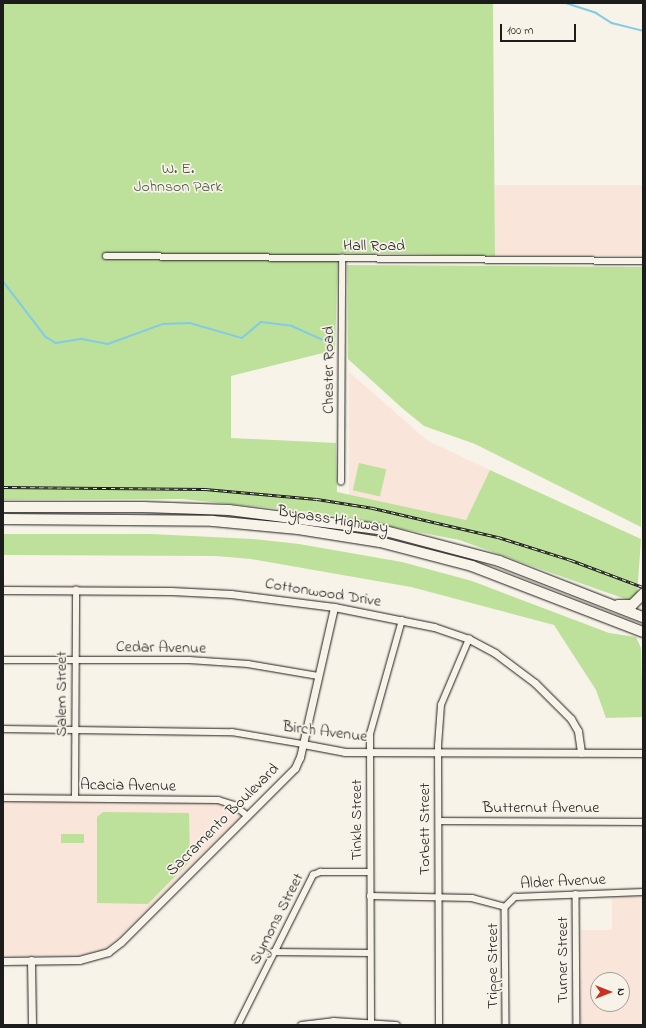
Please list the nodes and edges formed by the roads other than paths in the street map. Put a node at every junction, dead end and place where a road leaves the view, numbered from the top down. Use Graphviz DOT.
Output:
graph roads {
  1 [pos="106,256"];
  2 [pos="342,258"];
  3 [pos="643,261"];
  4 [pos="342,482"];
  5 [pos="3,507"];
  6 [pos="3,519"];
  7 [pos="3,590"];
  8 [pos="76,590"];
  9 [pos="643,594"];
  10 [pos="614,605"];
  11 [pos="334,607"];
  12 [pos="643,617"];
  13 [pos="402,620"];
  14 [pos="643,632"];
  15 [pos="469,639"];
  16 [pos="3,660"];
  17 [pos="75,660"];
  18 [pos="318,676"];
  19 [pos="76,728"];
  20 [pos="3,729"];
  21 [pos="303,744"];
  22 [pos="370,752"];
  23 [pos="581,752"];
  24 [pos="437,753"];
  25 [pos="643,753"];
  26 [pos="3,798"];
  27 [pos="75,798"];
  28 [pos="248,816"];
  29 [pos="439,821"];
  30 [pos="643,822"];
  31 [pos="370,872"];
  32 [pos="643,892"];
  33 [pos="576,894"];
  34 [pos="370,896"];
  35 [pos="438,896"];
  36 [pos="505,907"];
  37 [pos="273,952"];
  38 [pos="370,953"];
  39 [pos="31,960"];
  40 [pos="3,961"];
  41 [pos="371,1024"];
  42 [pos="32,1025"];
  43 [pos="238,1025"];
  44 [pos="302,1025"];
  45 [pos="396,1025"];
  46 [pos="439,1025"];
  47 [pos="506,1025"];
  48 [pos="577,1025"];
  1 -- 2 [label="street, Hall Road"];
  2 -- 3 [label="street, Hall Road"];
  2 -- 4 [label="street, Chester Road"];
  5 -- 10 [label="highway, Bypass Highway"];
  6 -- 14 [label="highway, Bypass Highway"];
  7 -- 8 [label="street, Cottonwood Drive"];
  8 -- 11 [label="street, Cottonwood Drive"];
  8 -- 17 [label="street, Salem Street"];
  9 -- 10 [label="highway"];
  10 -- 12 [label="highway, Bypass Highway"];
  11 -- 13 [label="street, Cottonwood Drive"];
  11 -- 18 [label="street, Sacramento Boulevard"];
  13 -- 15 [label="street, Cottonwood Drive"];
  13 -- 22 [label="street, Tinkle Street"];
  15 -- 23 [label="street, Cottonwood Drive"];
  15 -- 24 [label="street, Torbett Street"];
  16 -- 17 [label="street, Cedar Avenue"];
  17 -- 18 [label="street, Cedar Avenue"];
  17 -- 19 [label="street, Salem Street"];
  18 -- 21 [label="street, Sacramento Boulevard"];
  19 -- 20 [label="street, Birch Avenue"];
  19 -- 21 [label="street, Birch Avenue"];
  19 -- 27 [label="street, Salem Street"];
  21 -- 22 [label="street, Birch Avenue"];
  21 -- 28 [label="street, Sacramento Boulevard"];
  22 -- 24 [label="street, Birch Avenue"];
  22 -- 31 [label="street, Tinkle Street"];
  23 -- 24 [label="street, Birch Avenue"];
  23 -- 25 [label="street, Birch Avenue"];
  24 -- 29 [label="street, Torbett Street"];
  26 -- 27 [label="street, Acacia Avenue"];
  27 -- 28 [label="street, Acacia Avenue"];
  28 -- 39 [label="street, Sacramento Boulevard"];
  29 -- 30 [label="street, Butternut Avenue"];
  29 -- 35 [label="street, Torbett Street"];
  31 -- 34 [label="street, Tinkle Street"];
  31 -- 37 [label="street, Symons Street"];
  32 -- 33 [label="street, Alder Avenue"];
  33 -- 36 [label="street, Alder Avenue"];
  33 -- 48 [label="street, Turner Street"];
  34 -- 35 [label="street, Alder Avenue"];
  34 -- 38 [label="street, Tinkle Street"];
  35 -- 36 [label="street, Alder Avenue"];
  35 -- 46 [label="street, Torbett Street"];
  36 -- 47 [label="street, Trippe Street"];
  37 -- 38 [label="street"];
  37 -- 43 [label="street, Symons Street"];
  38 -- 41 [label="street, Tinkle Street"];
  39 -- 40 [label="street, Sacramento Boulevard"];
  39 -- 42 [label="street"];
  41 -- 44 [label="street"];
  41 -- 45 [label="street"];
}
